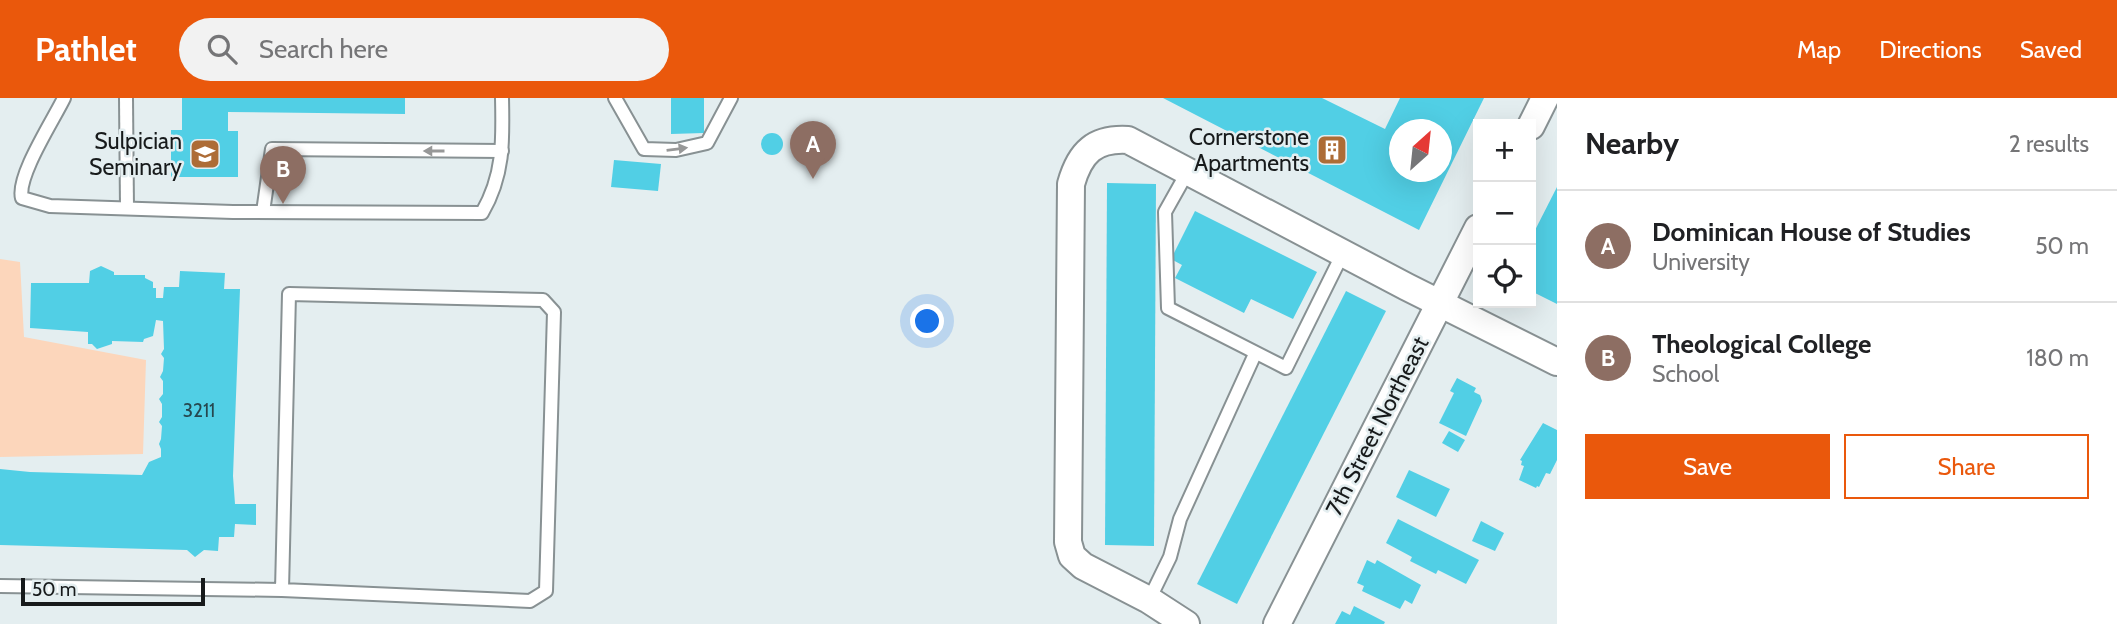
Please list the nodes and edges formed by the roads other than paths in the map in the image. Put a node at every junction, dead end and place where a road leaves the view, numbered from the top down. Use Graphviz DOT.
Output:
graph roads {
  1 [pos="64,98"];
  2 [pos="126,98"];
  3 [pos="502,98"];
  4 [pos="615,98"];
  5 [pos="731,98"];
  6 [pos="1545,98"];
  7 [pos="1534,119"];
  8 [pos="502,151"];
  9 [pos="1188,171"];
  10 [pos="127,208"];
  11 [pos="263,212"];
  12 [pos="1473,238"];
  13 [pos="1343,253"];
  14 [pos="1440,303"];
  15 [pos="1255,354"];
  16 [pos="1557,362"];
  17 [pos="0,586"];
  18 [pos="282,590"];
  19 [pos="1149,600"];
  20 [pos="1186,624"];
  21 [pos="1277,624"];
  1 -- 10 [label="lane"];
  2 -- 10 [label="lane"];
  3 -- 8 [label="lane"];
  4 -- 5 [label="lane, one-way"];
  6 -- 7 [label="street"];
  8 -- 11 [label="lane"];
  8 -- 11 [label="lane, one-way"];
  9 -- 13 [label="street"];
  9 -- 15 [label="lane"];
  9 -- 19 [label="street"];
  10 -- 11 [label="lane"];
  12 -- 14 [label="street, 7th Street Northeast"];
  13 -- 14 [label="street"];
  13 -- 15 [label="lane"];
  14 -- 16 [label="street"];
  14 -- 21 [label="street, 7th Street Northeast"];
  15 -- 19 [label="lane"];
  17 -- 18 [label="lane"];
  18 -- 18 [label="lane"];
  19 -- 20 [label="street"];
}
